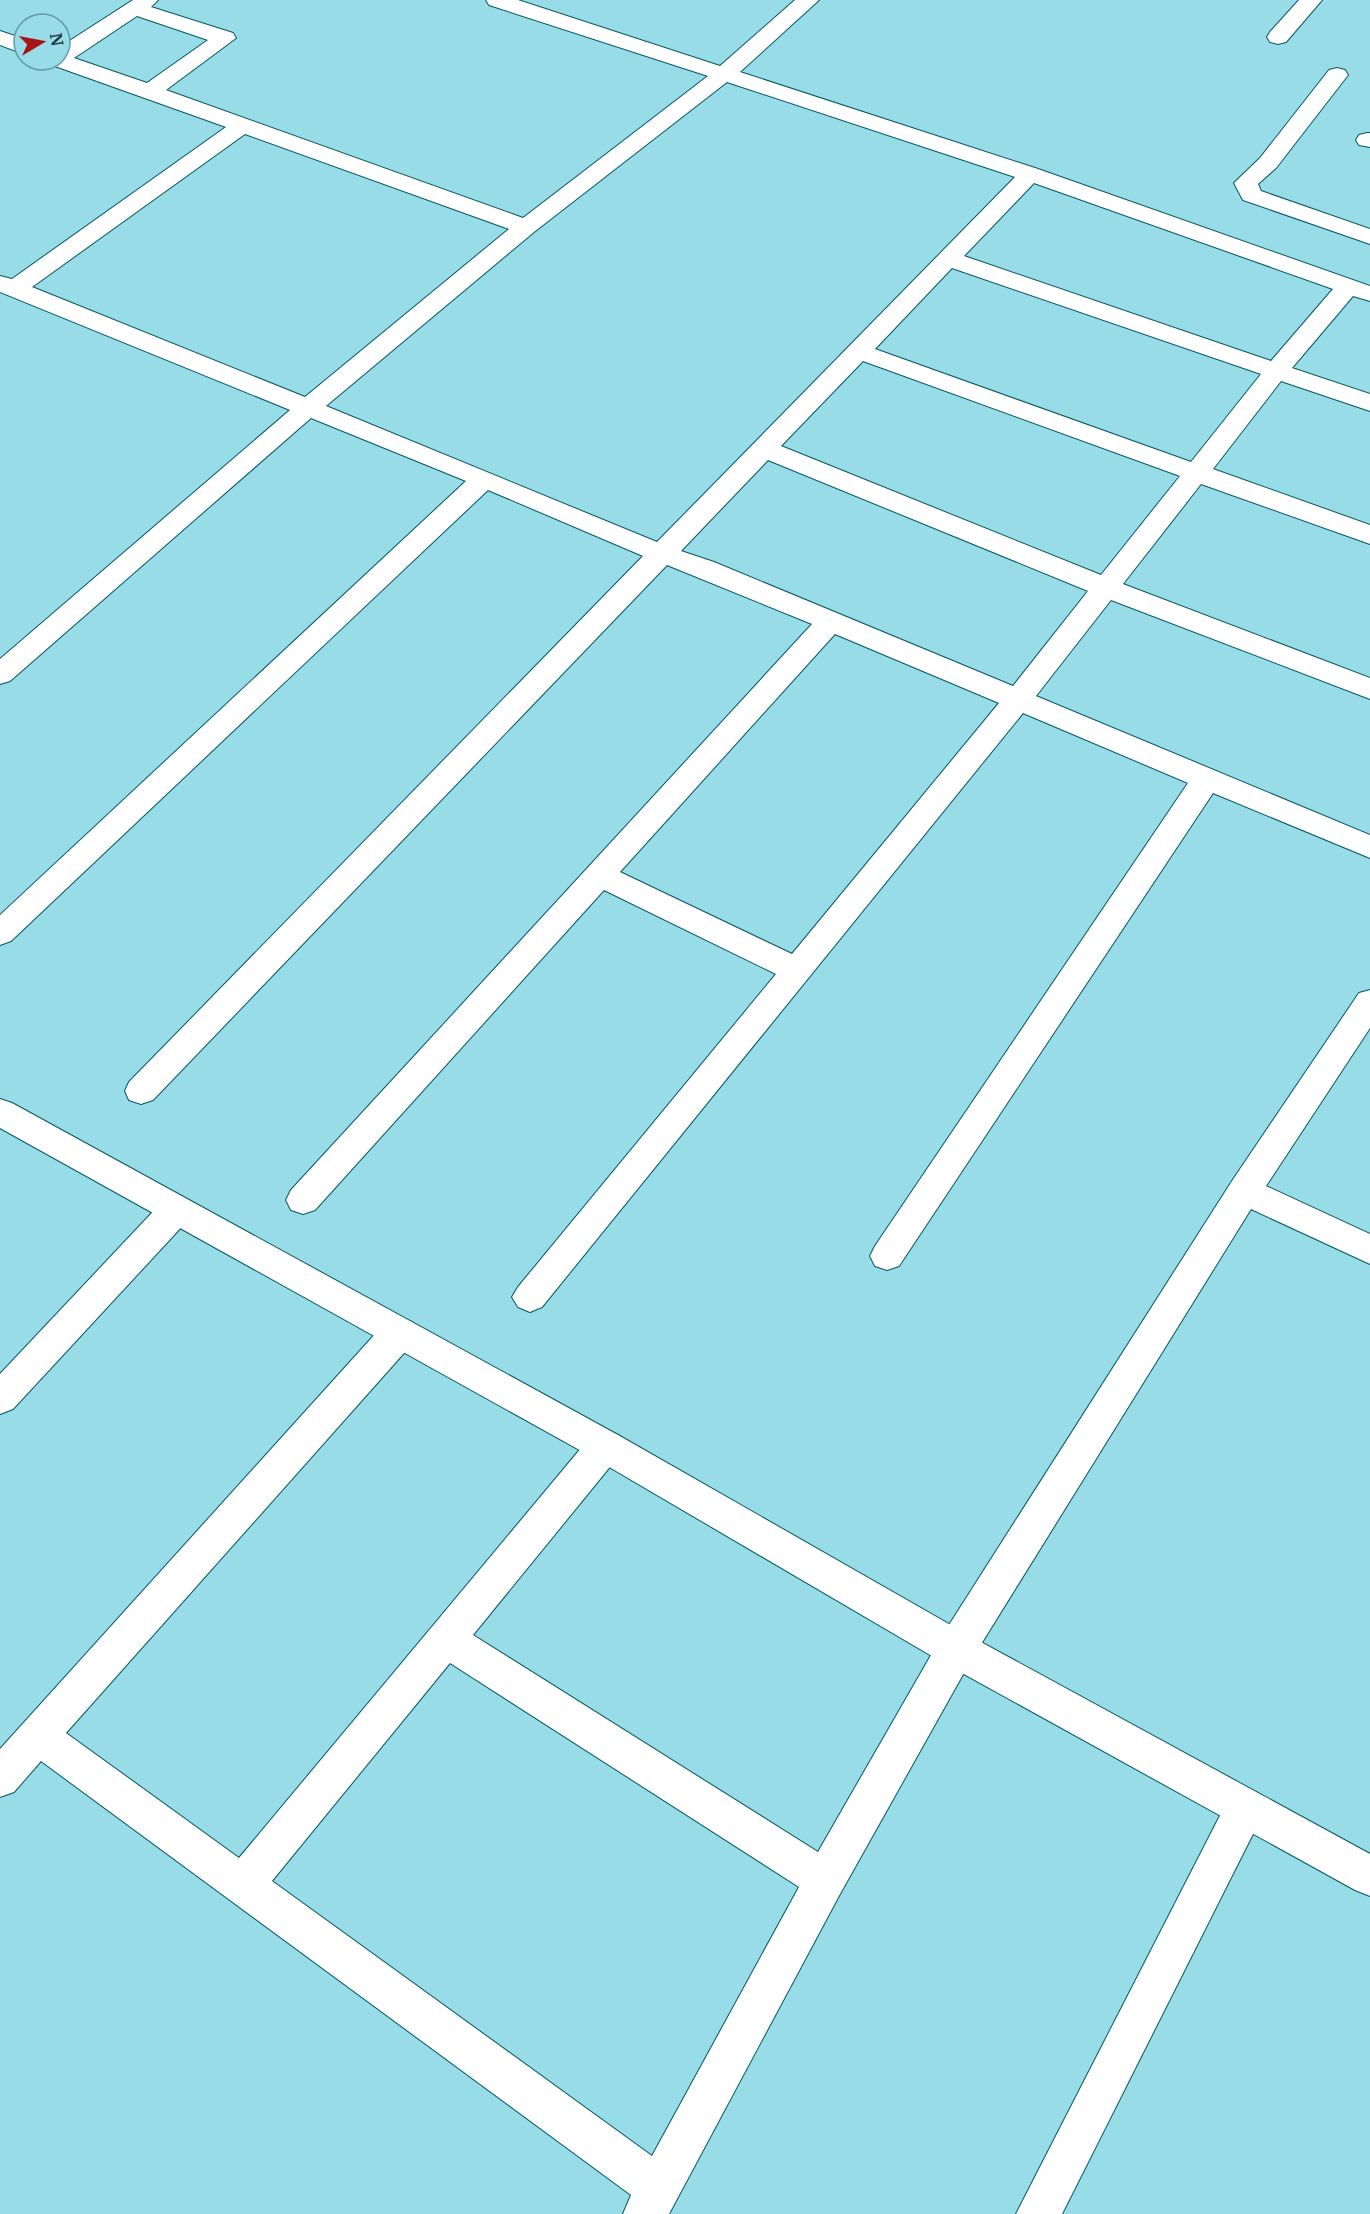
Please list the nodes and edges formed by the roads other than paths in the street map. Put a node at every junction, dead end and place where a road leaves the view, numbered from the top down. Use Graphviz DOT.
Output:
graph roads {
  1 [pos="497,0"];
  2 [pos="808,0"];
  3 [pos="1311,0"];
  4 [pos="141,4"];
  5 [pos="1278,38"];
  6 [pos="72,50"];
  7 [pos="72,63"];
  8 [pos="723,75"];
  9 [pos="1336,75"];
  10 [pos="149,92"];
  11 [pos="243,125"];
  12 [pos="1030,174"];
  13 [pos="526,227"];
  14 [pos="1370,237"];
  15 [pos="948,259"];
  16 [pos="7,286"];
  17 [pos="1359,291"];
  18 [pos="858,351"];
  19 [pos="1276,370"];
  20 [pos="1370,403"];
  21 [pos="308,408"];
  22 [pos="764,449"];
  23 [pos="1195,472"];
  24 [pos="484,479"];
  25 [pos="1370,535"];
  26 [pos="662,555"];
  27 [pos="1104,587"];
  28 [pos="831,621"];
  29 [pos="0,674"];
  30 [pos="1370,689"];
  31 [pos="1018,699"];
  32 [pos="1207,778"];
  33 [pos="1370,847"];
  34 [pos="600,875"];
  35 [pos="0,933"];
  36 [pos="796,970"];
  37 [pos="1364,1023"];
  38 [pos="141,1091"];
  39 [pos="0,1112"];
  40 [pos="1244,1191"];
  41 [pos="303,1200"];
  42 [pos="176,1210"];
  43 [pos="1370,1250"];
  44 [pos="887,1256"];
  45 [pos="530,1297"];
  46 [pos="399,1333"];
  47 [pos="0,1398"];
  48 [pos="605,1446"];
  49 [pos="445,1639"];
  50 [pos="956,1649"];
  51 [pos="37,1736"];
  52 [pos="0,1778"];
  53 [pos="1245,1808"];
  54 [pos="1370,1876"];
  55 [pos="825,1880"];
  56 [pos="243,1885"];
  57 [pos="652,2201"];
  58 [pos="1038,2214"];
  1 -- 8 [label="street"];
  2 -- 8 [label="street"];
  3 -- 5 [label="street"];
  4 -- 6 [label="street"];
  4 -- 10 [label="street"];
  7 -- 10 [label="street"];
  8 -- 12 [label="street"];
  8 -- 13 [label="street"];
  9 -- 14 [label="street"];
  10 -- 11 [label="street"];
  11 -- 13 [label="street"];
  11 -- 16 [label="street"];
  12 -- 15 [label="street"];
  12 -- 17 [label="street"];
  13 -- 21 [label="street"];
  15 -- 18 [label="street"];
  15 -- 19 [label="street"];
  16 -- 21 [label="street"];
  17 -- 19 [label="street"];
  18 -- 22 [label="street"];
  18 -- 23 [label="street"];
  19 -- 20 [label="street"];
  19 -- 23 [label="street"];
  21 -- 24 [label="street"];
  21 -- 29 [label="street"];
  22 -- 26 [label="street"];
  22 -- 27 [label="street"];
  23 -- 25 [label="street"];
  23 -- 27 [label="street"];
  24 -- 26 [label="street"];
  24 -- 35 [label="street"];
  26 -- 28 [label="street"];
  26 -- 38 [label="street"];
  27 -- 30 [label="street"];
  27 -- 31 [label="street"];
  28 -- 31 [label="street"];
  28 -- 34 [label="street"];
  31 -- 32 [label="street"];
  31 -- 36 [label="street"];
  32 -- 33 [label="street"];
  32 -- 44 [label="street"];
  34 -- 36 [label="street"];
  34 -- 41 [label="street"];
  36 -- 45 [label="street"];
  37 -- 40 [label="street"];
  39 -- 42 [label="street"];
  40 -- 43 [label="street"];
  40 -- 50 [label="street"];
  42 -- 46 [label="street"];
  42 -- 47 [label="street"];
  46 -- 48 [label="street"];
  46 -- 51 [label="street"];
  48 -- 49 [label="street"];
  48 -- 50 [label="street"];
  49 -- 55 [label="street"];
  49 -- 56 [label="street"];
  50 -- 53 [label="street"];
  50 -- 55 [label="street"];
  51 -- 52 [label="street"];
  51 -- 56 [label="street"];
  53 -- 54 [label="street"];
  53 -- 58 [label="street"];
  55 -- 57 [label="street"];
  56 -- 57 [label="street"];
}
